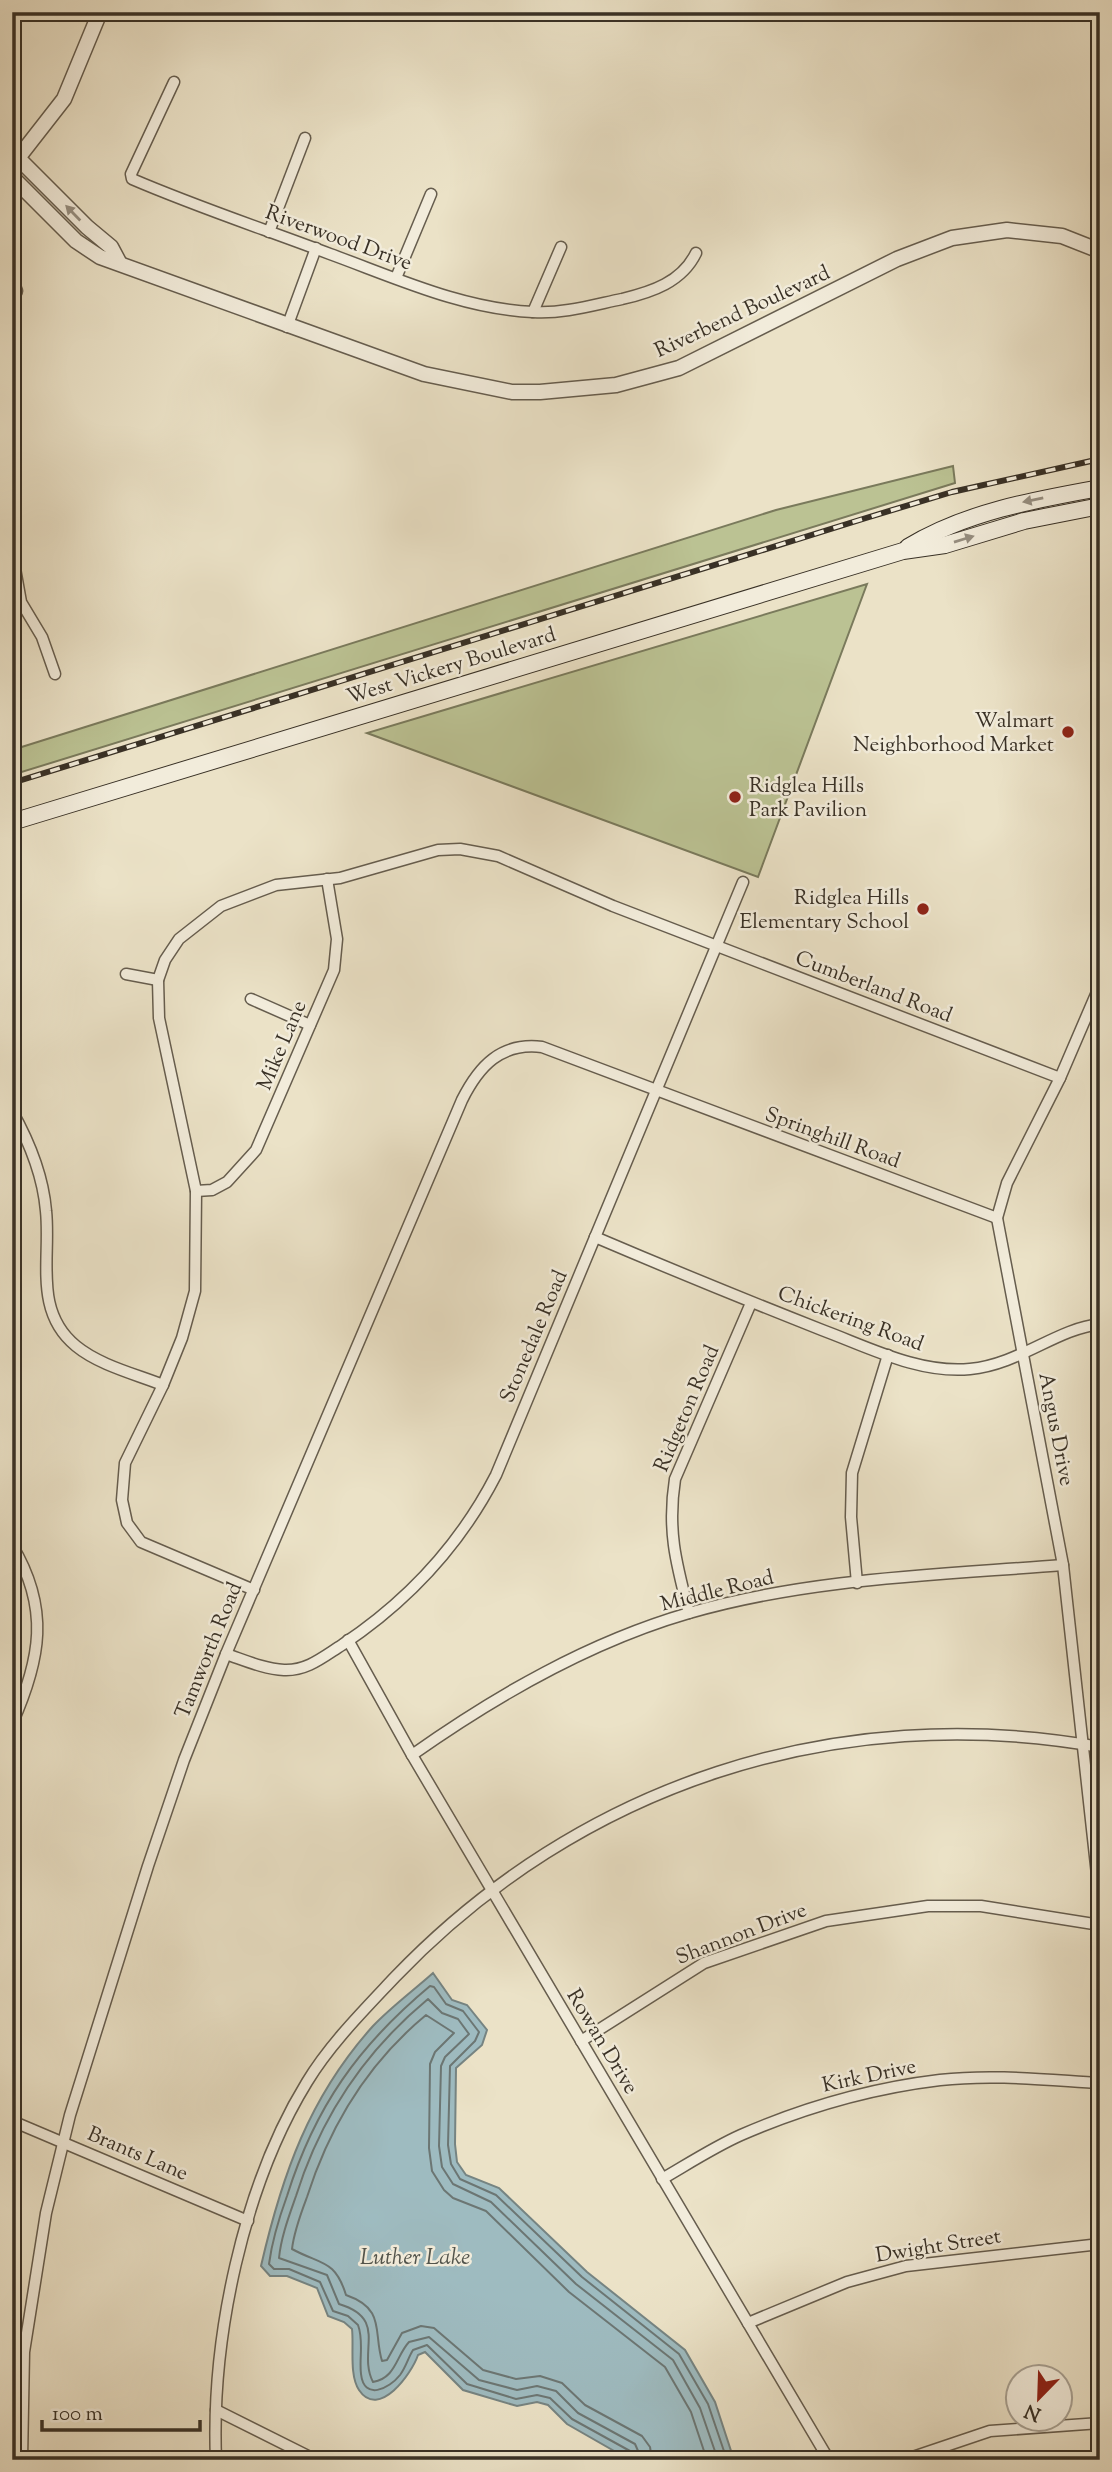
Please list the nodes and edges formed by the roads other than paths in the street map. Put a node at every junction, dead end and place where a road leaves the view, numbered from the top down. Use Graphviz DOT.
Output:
graph roads {
  1 [pos="100,12"];
  2 [pos="174,82"];
  3 [pos="304,138"];
  4 [pos="15,159"];
  5 [pos="12,175"];
  6 [pos="431,194"];
  7 [pos="269,232"];
  8 [pos="561,247"];
  9 [pos="316,248"];
  10 [pos="1100,251"];
  11 [pos="696,253"];
  12 [pos="118,262"];
  13 [pos="12,278"];
  14 [pos="396,278"];
  15 [pos="12,301"];
  16 [pos="533,312"];
  17 [pos="287,327"];
  18 [pos="1100,488"];
  19 [pos="1100,506"];
  20 [pos="903,551"];
  21 [pos="12,552"];
  22 [pos="55,674"];
  23 [pos="12,822"];
  24 [pos="327,879"];
  25 [pos="743,882"];
  26 [pos="716,946"];
  27 [pos="126,974"];
  28 [pos="158,980"];
  29 [pos="1100,985"];
  30 [pos="251,999"];
  31 [pos="310,1026"];
  32 [pos="1060,1078"];
  33 [pos="656,1091"];
  34 [pos="12,1111"];
  35 [pos="196,1191"];
  36 [pos="997,1218"];
  37 [pos="595,1237"];
  38 [pos="751,1303"];
  39 [pos="1100,1324"];
  40 [pos="888,1355"];
  41 [pos="1024,1356"];
  42 [pos="163,1385"];
  43 [pos="12,1545"];
  44 [pos="1063,1565"];
  45 [pos="857,1583"];
  46 [pos="254,1590"];
  47 [pos="689,1613"];
  48 [pos="348,1640"];
  49 [pos="226,1654"];
  50 [pos="12,1724"];
  51 [pos="1082,1744"];
  52 [pos="1100,1747"];
  53 [pos="412,1755"];
  54 [pos="492,1890"];
  55 [pos="1100,1902"];
  56 [pos="1100,1925"];
  57 [pos="581,2041"];
  58 [pos="1100,2083"];
  59 [pos="12,2121"];
  60 [pos="63,2143"];
  61 [pos="662,2179"];
  62 [pos="248,2221"];
  63 [pos="1100,2244"];
  64 [pos="748,2323"];
  65 [pos="216,2410"];
  66 [pos="1100,2423"];
  67 [pos="22,2460"];
  68 [pos="216,2460"];
  69 [pos="316,2460"];
  70 [pos="829,2460"];
  71 [pos="904,2460"];
  1 -- 4 [label="street"];
  2 -- 7 [label="street, Riverwood Drive"];
  3 -- 7 [label="street"];
  4 -- 5 [label="street"];
  12 -- 4 [label="street, Riverbend Boulevard, one-way"];
  5 -- 12 [label="street, Riverbend Boulevard"];
  6 -- 14 [label="street"];
  7 -- 9 [label="street, Riverwood Drive"];
  8 -- 16 [label="street"];
  9 -- 14 [label="street, Riverwood Drive"];
  9 -- 17 [label="street"];
  10 -- 17 [label="street, Riverbend Boulevard"];
  11 -- 16 [label="street, Riverwood Drive"];
  12 -- 17 [label="street, Riverbend Boulevard"];
  13 -- 15 [label="street"];
  14 -- 16 [label="street, Riverwood Drive"];
  18 -- 20 [label="main road, West Vickery Boulevard, one-way"];
  20 -- 19 [label="main road, West Vickery Boulevard, one-way"];
  20 -- 23 [label="main road, West Vickery Boulevard"];
  21 -- 22 [label="street"];
  24 -- 26 [label="street, Cumberland Road"];
  24 -- 28 [label="street, Cumberland Road"];
  24 -- 31 [label="street, Mike Lane"];
  25 -- 26 [label="street, Stonedale Road"];
  26 -- 32 [label="street, Cumberland Road"];
  26 -- 33 [label="street, Stonedale Road"];
  27 -- 28 [label="street"];
  28 -- 35 [label="street"];
  29 -- 32 [label="street, Angus Drive"];
  30 -- 31 [label="street"];
  31 -- 35 [label="street, Mike Lane"];
  32 -- 36 [label="street, Angus Drive"];
  33 -- 36 [label="street, Springhill Road"];
  33 -- 37 [label="street, Stonedale Road"];
  33 -- 46 [label="street, Tamworth Road"];
  34 -- 42 [label="street"];
  35 -- 42 [label="street"];
  36 -- 41 [label="street, Angus Drive"];
  37 -- 38 [label="street, Chickering Road"];
  37 -- 48 [label="street, Stonedale Road"];
  38 -- 40 [label="street, Chickering Road"];
  38 -- 47 [label="street, Ridgeton Road"];
  39 -- 41 [label="street, Chickering Road"];
  40 -- 41 [label="street, Chickering Road"];
  40 -- 45 [label="street"];
  41 -- 44 [label="street, Angus Drive"];
  42 -- 46 [label="street"];
  43 -- 50 [label="street"];
  44 -- 45 [label="street, Middle Road"];
  44 -- 51 [label="street, Angus Drive"];
  45 -- 47 [label="street, Middle Road"];
  46 -- 49 [label="street, Tamworth Road"];
  47 -- 53 [label="street, Middle Road"];
  48 -- 49 [label="street, Stonedale Road"];
  48 -- 53 [label="street, Rowan Drive"];
  49 -- 60 [label="street, Tamworth Road"];
  51 -- 52 [label="street"];
  51 -- 54 [label="street"];
  51 -- 55 [label="street, Angus Drive"];
  53 -- 54 [label="street, Rowan Drive"];
  54 -- 57 [label="street, Rowan Drive"];
  54 -- 62 [label="street"];
  56 -- 57 [label="street, Shannon Drive"];
  57 -- 61 [label="street, Rowan Drive"];
  58 -- 61 [label="street, Kirk Drive"];
  59 -- 60 [label="street, Brants Lane"];
  60 -- 62 [label="street, Brants Lane"];
  60 -- 67 [label="street, Tamworth Road"];
  61 -- 64 [label="street, Rowan Drive"];
  62 -- 65 [label="street"];
  63 -- 64 [label="street, Dwight Street"];
  64 -- 70 [label="street, Rowan Drive"];
  65 -- 68 [label="street"];
  65 -- 69 [label="street"];
  66 -- 71 [label="street"];
}
